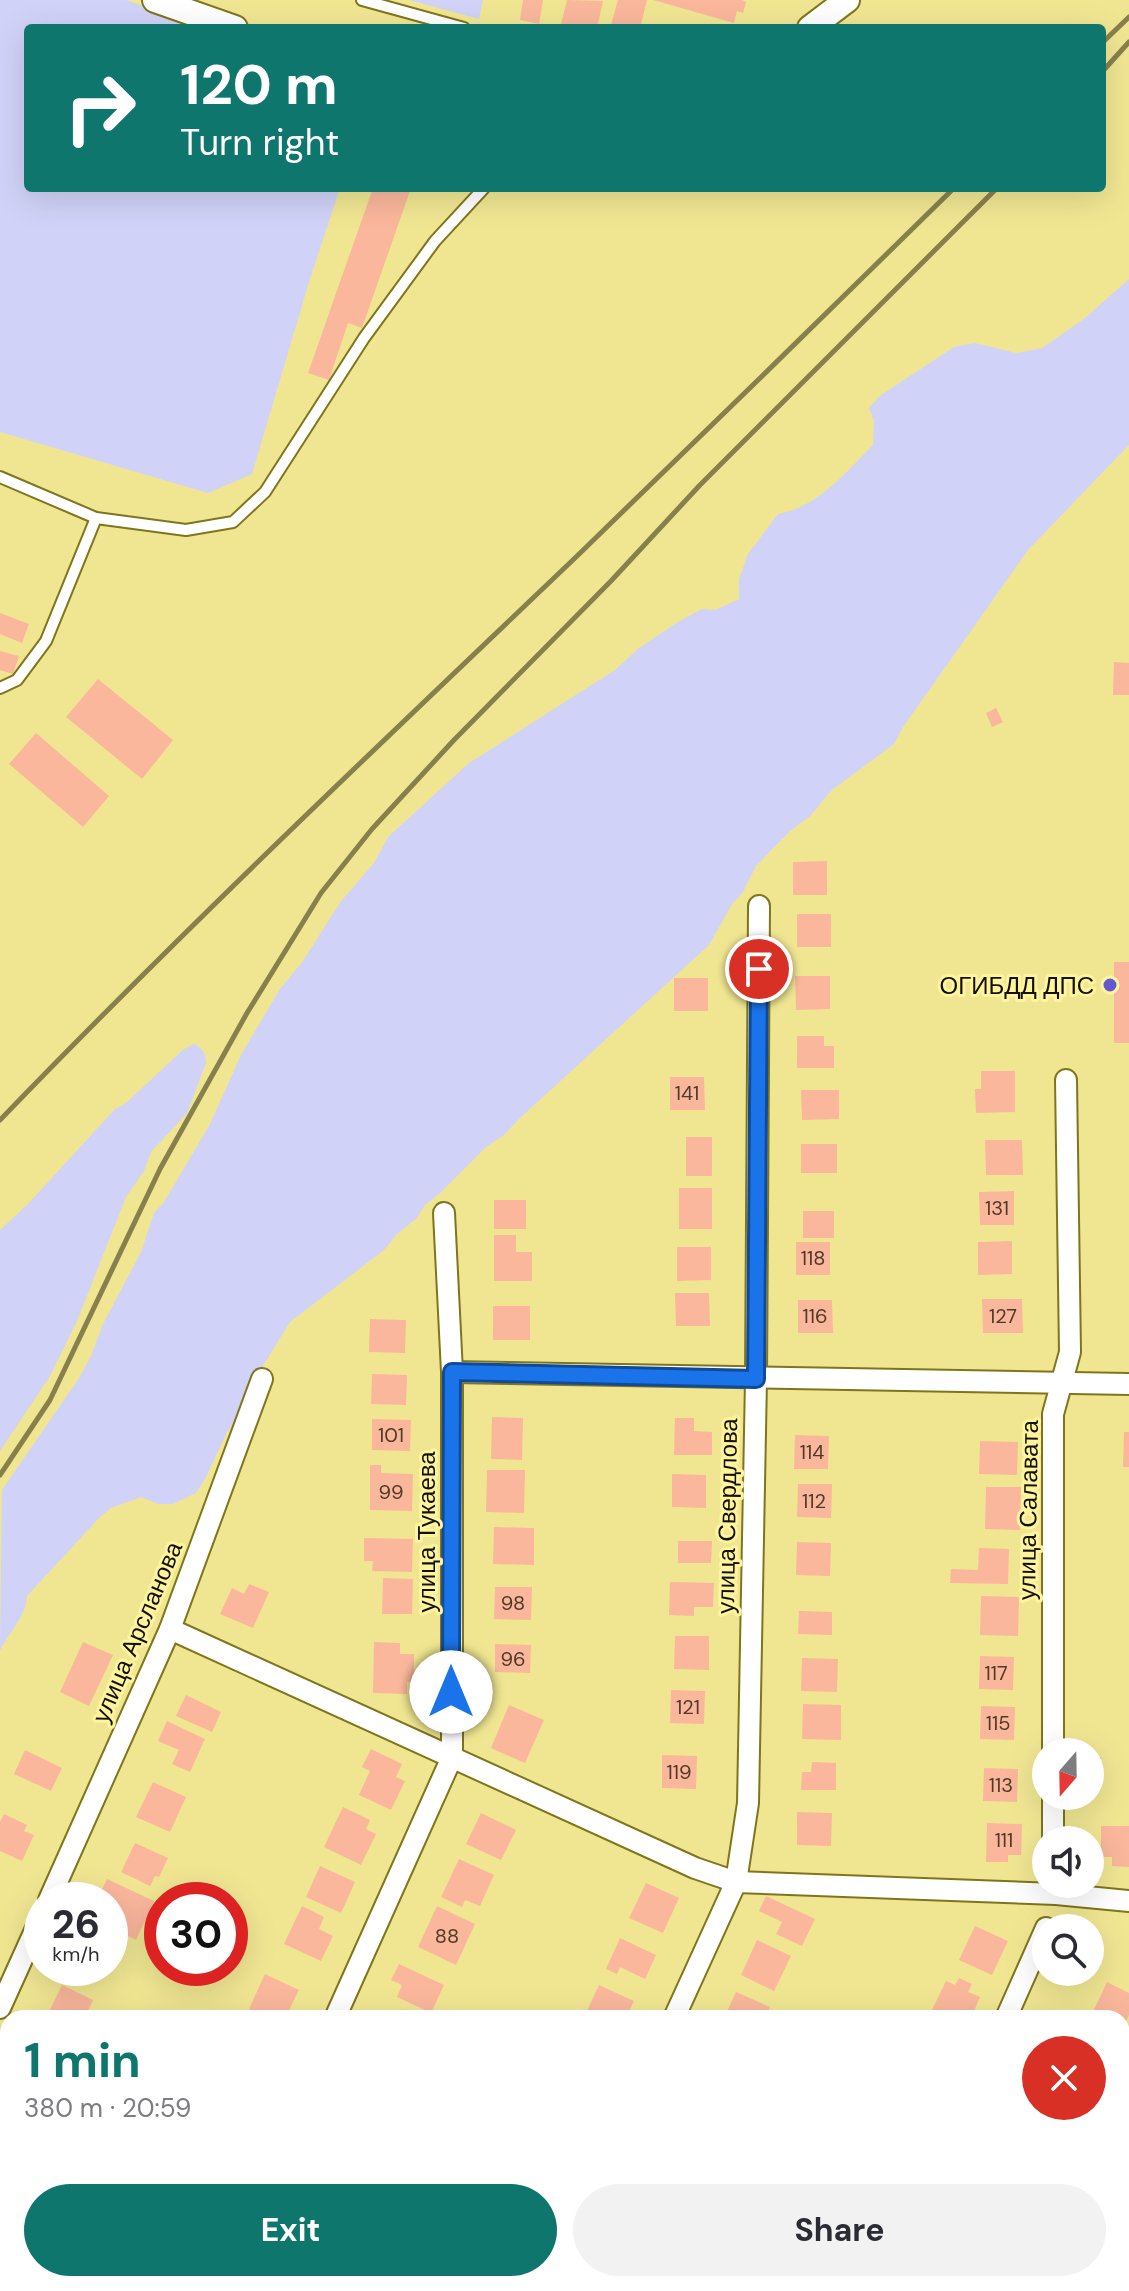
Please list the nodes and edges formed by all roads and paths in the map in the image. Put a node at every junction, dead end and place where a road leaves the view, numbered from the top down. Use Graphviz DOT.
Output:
graph roads {
  1 [pos="155,0"];
  2 [pos="362,0"];
  3 [pos="847,0"];
  4 [pos="376,2"];
  5 [pos="224,24"];
  6 [pos="450,24"];
  7 [pos="815,24"];
  8 [pos="480,192"];
  9 [pos="0,477"];
  10 [pos="96,518"];
  11 [pos="0,688"];
  12 [pos="759,906"];
  13 [pos="1066,1080"];
  14 [pos="444,1213"];
  15 [pos="452,1372"];
  16 [pos="262,1379"];
  17 [pos="756,1379"];
  18 [pos="1063,1383"];
  19 [pos="1129,1384"];
  20 [pos="170,1629"];
  21 [pos="1053,1738"];
  22 [pos="452,1757"];
  23 [pos="57,1882"];
  24 [pos="736,1882"];
  25 [pos="1032,1888"];
  26 [pos="1104,1897"];
  27 [pos="1129,1901"];
  28 [pos="24,1955"];
  29 [pos="1032,1960"];
  30 [pos="0,2008"];
  31 [pos="339,2010"];
  32 [pos="678,2010"];
  33 [pos="1010,2010"];
  1 -- 5 [label="street"];
  2 -- 4 [label="lane"];
  3 -- 7 [label="street"];
  4 -- 6 [label="lane"];
  8 -- 10 [label="lane"];
  9 -- 10 [label="lane"];
  10 -- 11 [label="lane"];
  12 -- 17 [label="street, улица Свердлова"];
  13 -- 18 [label="street, улица Салавата"];
  14 -- 15 [label="street, улица Тукаева"];
  15 -- 17 [label="street"];
  15 -- 22 [label="street, улица Тукаева"];
  16 -- 20 [label="street, улица Арсланова"];
  17 -- 18 [label="street"];
  17 -- 24 [label="street, улица Свердлова"];
  18 -- 19 [label="street"];
  18 -- 21 [label="street, улица Салавата"];
  20 -- 22 [label="street"];
  20 -- 23 [label="street, улица Арсланова"];
  22 -- 24 [label="street"];
  22 -- 31 [label="street, улица Тукаева"];
  24 -- 25 [label="street"];
  24 -- 32 [label="street, улица Свердлова"];
  26 -- 27 [label="street"];
  28 -- 30 [label="street"];
  29 -- 33 [label="street"];
}
